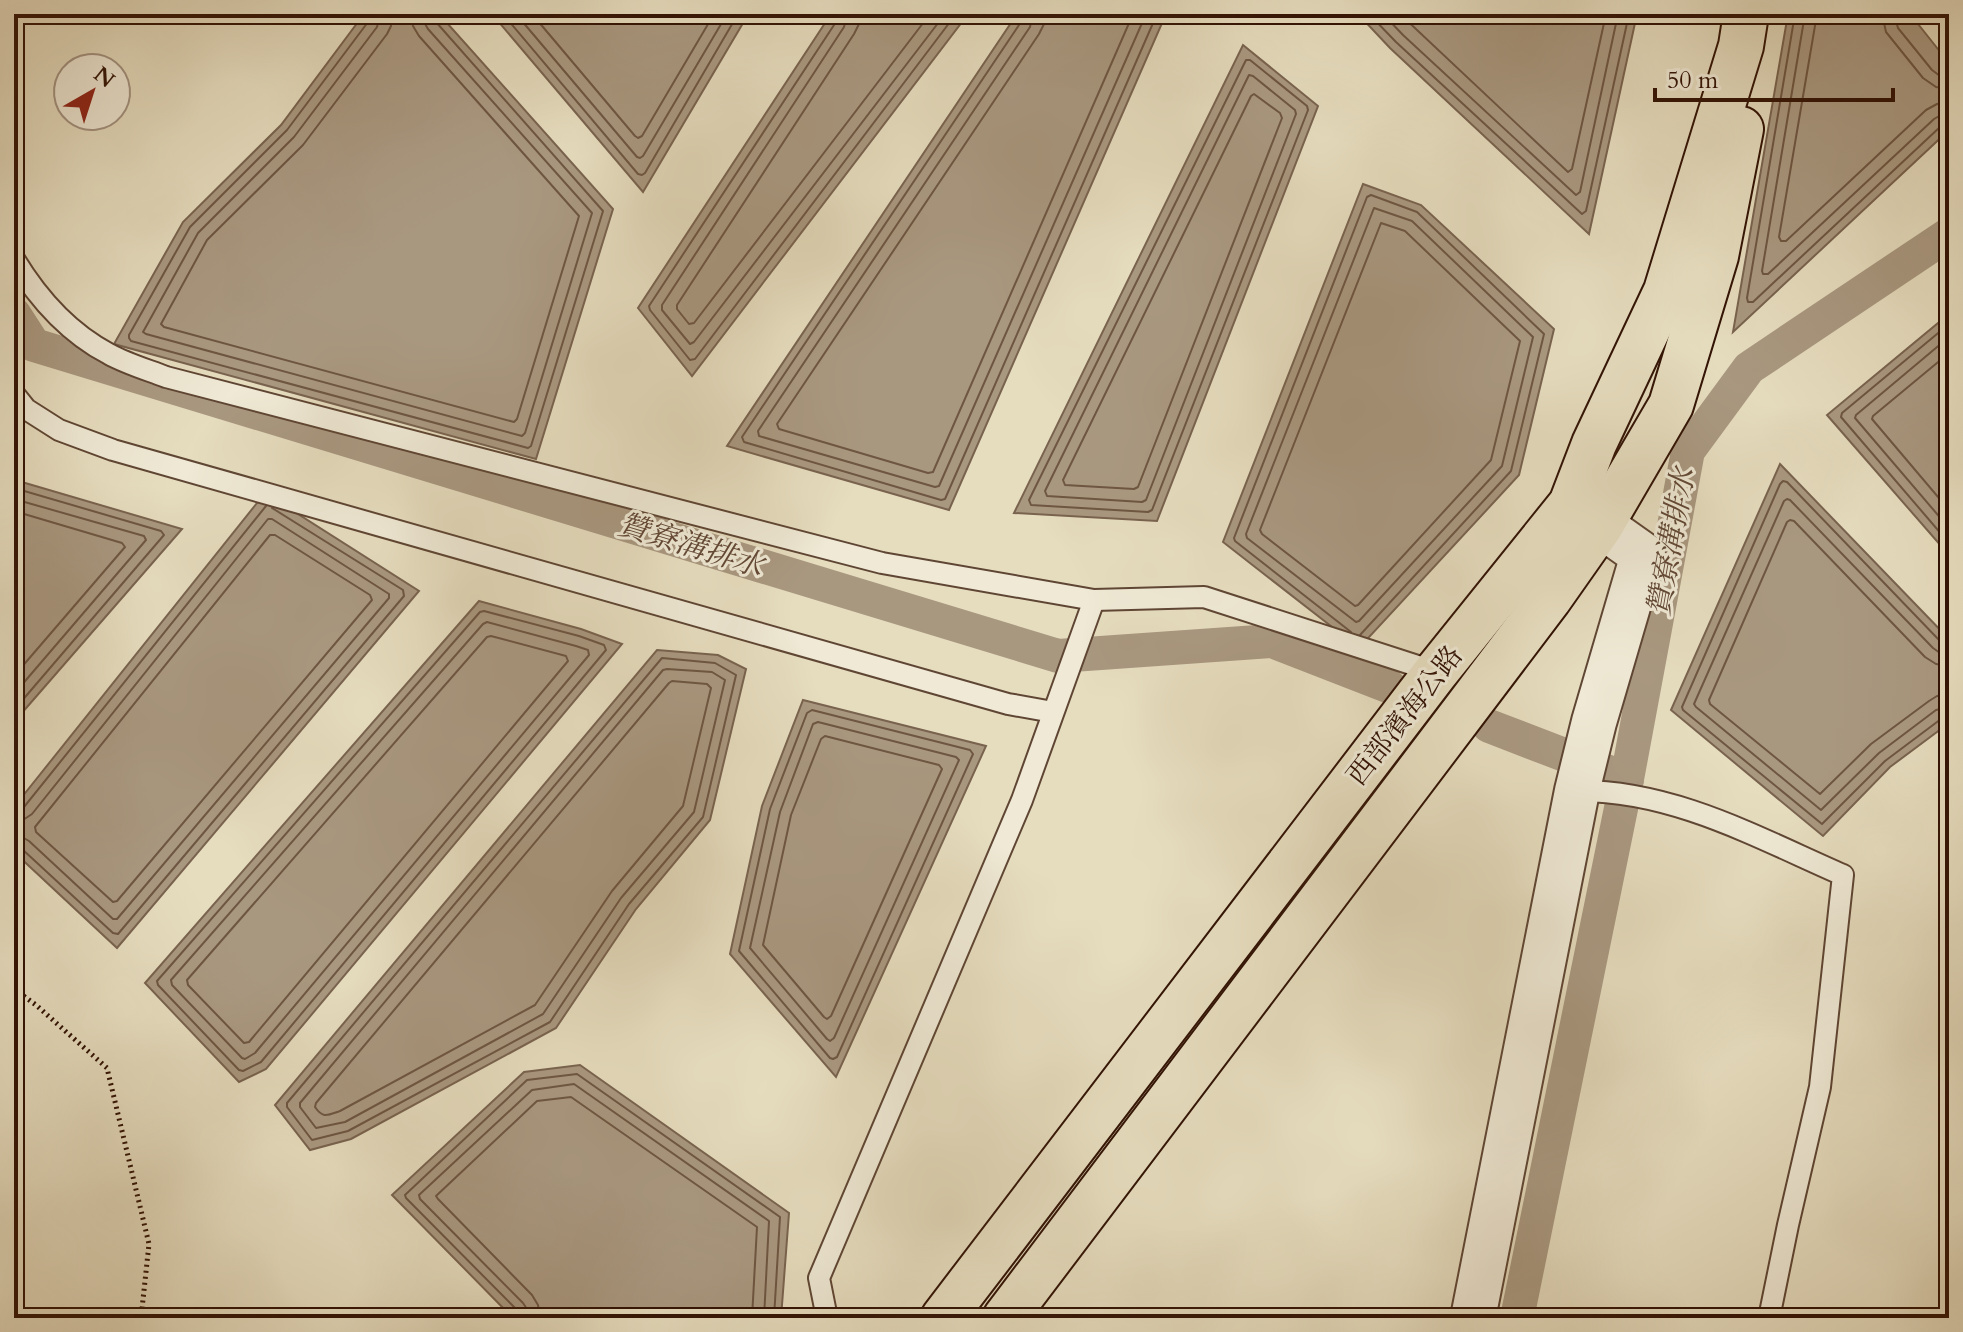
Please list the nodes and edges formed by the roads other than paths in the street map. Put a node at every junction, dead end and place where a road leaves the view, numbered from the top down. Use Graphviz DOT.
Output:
graph roads {
  1 [pos="1743,30"];
  2 [pos="14,259"];
  3 [pos="14,394"];
  4 [pos="1586,515"];
  5 [pos="1094,600"];
  6 [pos="1436,672"];
  7 [pos="1057,703"];
  8 [pos="1588,791"];
  9 [pos="827,1318"];
  10 [pos="943,1318"];
  11 [pos="1005,1318"];
  12 [pos="1473,1318"];
  13 [pos="1769,1318"];
  1 -- 4 [label="main road, 西部濱海公路"];
  2 -- 5 [label="lane"];
  3 -- 7 [label="lane"];
  4 -- 6 [label="main road, 西部濱海公路"];
  4 -- 8 [label="street"];
  4 -- 11 [label="main road, 西部濱海公路"];
  5 -- 6 [label="lane"];
  5 -- 7 [label="lane"];
  6 -- 10 [label="main road, 西部濱海公路"];
  7 -- 9 [label="lane"];
  8 -- 12 [label="street"];
  8 -- 13 [label="lane"];
}
